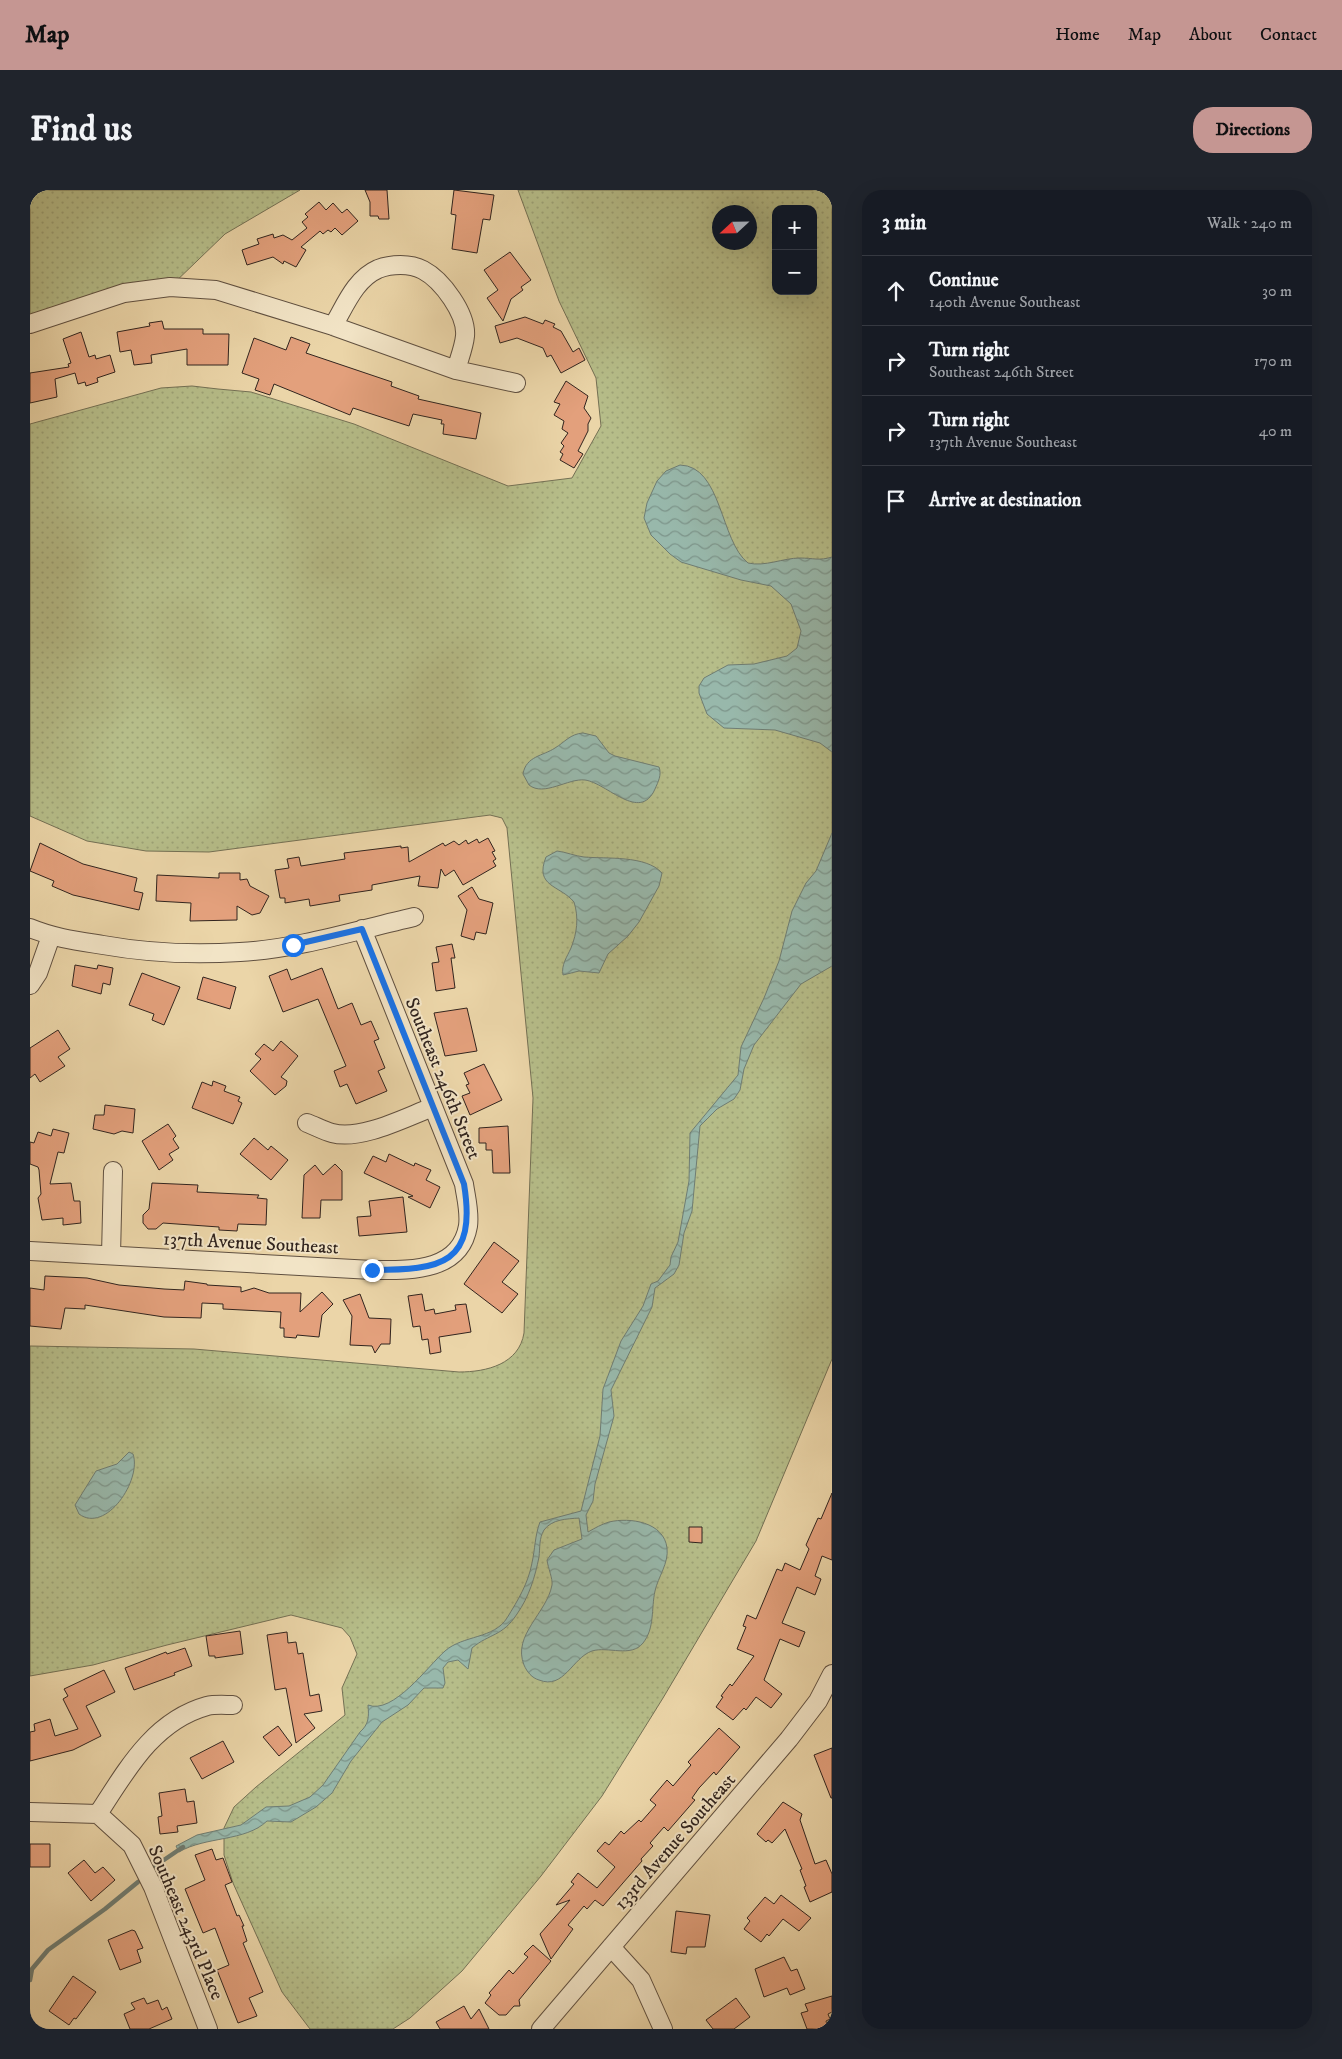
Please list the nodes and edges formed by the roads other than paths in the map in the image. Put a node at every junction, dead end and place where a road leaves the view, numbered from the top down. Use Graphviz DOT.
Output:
graph roads {
  1 [pos="30,324"];
  2 [pos="334,326"];
  3 [pos="456,370"];
  4 [pos="516,383"];
  5 [pos="414,917"];
  6 [pos="30,928"];
  7 [pos="362,929"];
  8 [pos="51,936"];
  9 [pos="30,986"];
  10 [pos="433,1107"];
  11 [pos="307,1123"];
  12 [pos="113,1171"];
  13 [pos="460,1244"];
  14 [pos="30,1251"];
  15 [pos="111,1255"];
  16 [pos="832,1674"];
  17 [pos="233,1705"];
  18 [pos="30,1812"];
  19 [pos="98,1814"];
  20 [pos="611,1947"];
  21 [pos="208,2029"];
  22 [pos="541,2029"];
  23 [pos="662,2029"];
  1 -- 2 [label="street"];
  2 -- 3 [label="street"];
  2 -- 3 [label="street"];
  3 -- 4 [label="street"];
  5 -- 7 [label="street"];
  6 -- 8 [label="street"];
  7 -- 8 [label="street"];
  7 -- 10 [label="street, Southeast 246th Street"];
  8 -- 9 [label="street"];
  10 -- 11 [label="street"];
  10 -- 13 [label="street, Southeast 246th Street"];
  12 -- 15 [label="street"];
  13 -- 15 [label="street, 137th Avenue Southeast"];
  14 -- 15 [label="street, 137th Avenue Southeast"];
  16 -- 20 [label="street, 133rd Avenue Southeast"];
  17 -- 19 [label="street"];
  18 -- 19 [label="street"];
  19 -- 21 [label="street, Southeast 243rd Place"];
  20 -- 22 [label="street, 133rd Avenue Southeast"];
  20 -- 23 [label="street"];
}
